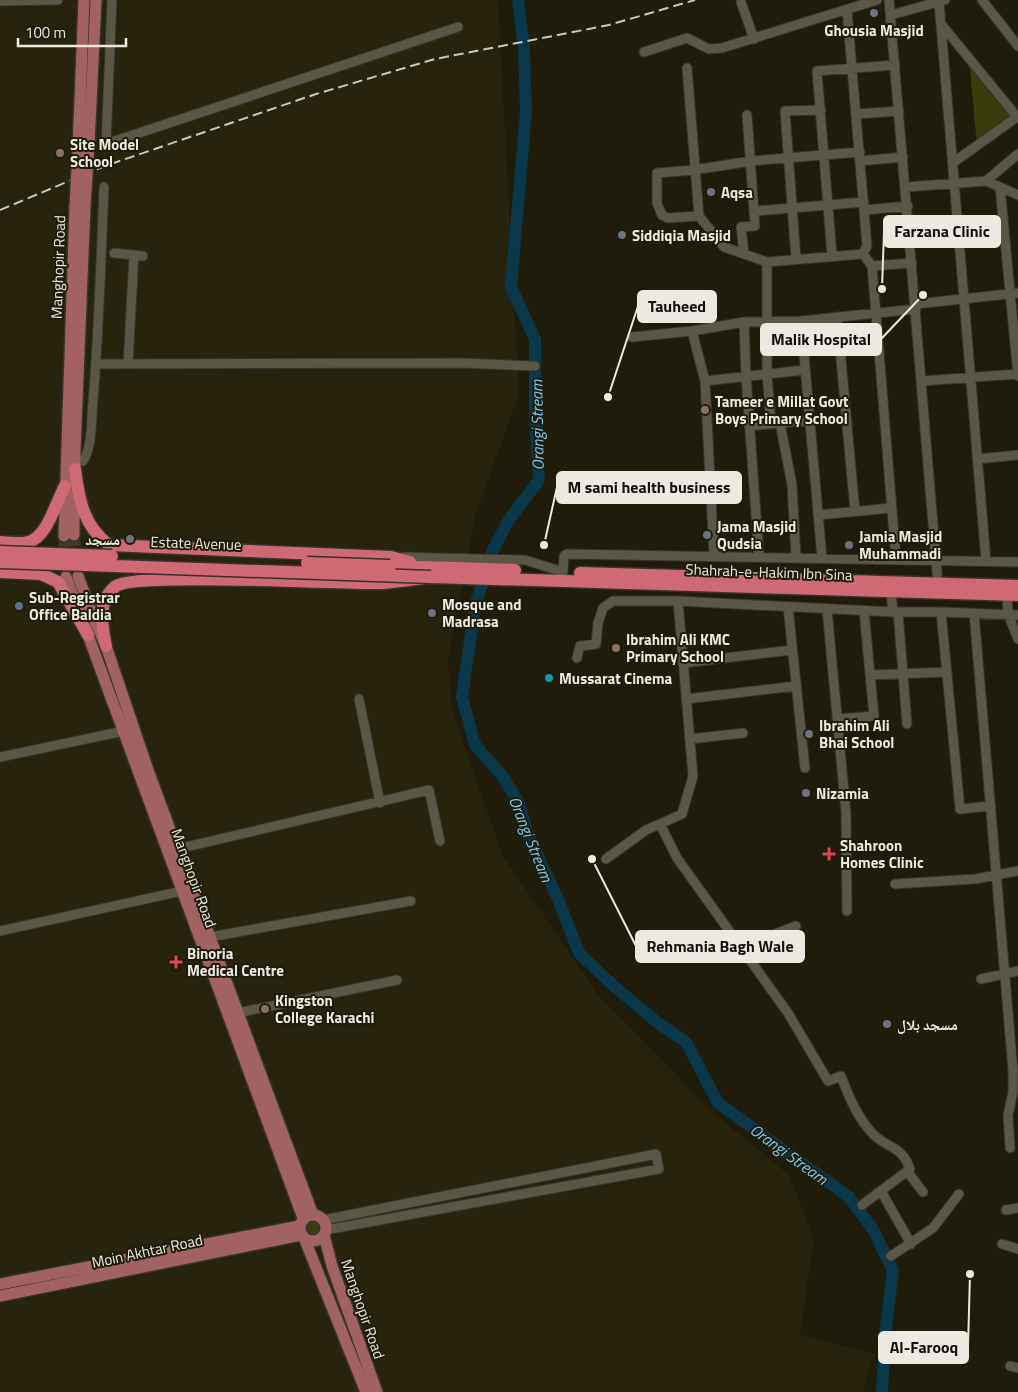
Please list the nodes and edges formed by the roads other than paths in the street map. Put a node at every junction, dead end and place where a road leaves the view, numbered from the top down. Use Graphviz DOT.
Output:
graph roads {
  1 [pos="58,0"];
  2 [pos="84,0"];
  3 [pos="96,0"];
  4 [pos="112,0"];
  5 [pos="877,0"];
  6 [pos="889,0"];
  7 [pos="982,0"];
  8 [pos="0,1"];
  9 [pos="942,1"];
  10 [pos="741,2"];
  11 [pos="847,10"];
  12 [pos="891,15"];
  13 [pos="940,23"];
  14 [pos="458,27"];
  15 [pos="754,39"];
  16 [pos="1018,46"];
  17 [pos="644,52"];
  18 [pos="895,65"];
  19 [pos="687,68"];
  20 [pos="852,68"];
  21 [pos="821,110"];
  22 [pos="899,111"];
  23 [pos="747,114"];
  24 [pos="857,114"];
  25 [pos="1018,117"];
  26 [pos="1018,154"];
  27 [pos="824,155"];
  28 [pos="860,156"];
  29 [pos="903,157"];
  30 [pos="788,158"];
  31 [pos="750,161"];
  32 [pos="954,162"];
  33 [pos="694,170"];
  34 [pos="986,181"];
  35 [pos="954,183"];
  36 [pos="104,187"];
  37 [pos="906,187"];
  38 [pos="1000,187"];
  39 [pos="1018,195"];
  40 [pos="828,205"];
  41 [pos="80,206"];
  42 [pos="864,206"];
  43 [pos="908,206"];
  44 [pos="792,208"];
  45 [pos="754,211"];
  46 [pos="699,216"];
  47 [pos="114,253"];
  48 [pos="744,254"];
  49 [pos="863,254"];
  50 [pos="832,256"];
  51 [pos="796,259"];
  52 [pos="768,262"];
  53 [pos="912,263"];
  54 [pos="872,266"];
  55 [pos="1014,293"];
  56 [pos="964,297"];
  57 [pos="916,307"];
  58 [pos="876,314"];
  59 [pos="837,317"];
  60 [pos="801,321"];
  61 [pos="744,322"];
  62 [pos="767,322"];
  63 [pos="692,331"];
  64 [pos="632,337"];
  65 [pos="96,364"];
  66 [pos="128,364"];
  67 [pos="535,366"];
  68 [pos="806,370"];
  69 [pos="767,374"];
  70 [pos="1018,374"];
  71 [pos="746,376"];
  72 [pos="970,378"];
  73 [pos="705,381"];
  74 [pos="922,381"];
  75 [pos="810,420"];
  76 [pos="776,423"];
  77 [pos="749,426"];
  78 [pos="1018,455"];
  79 [pos="977,459"];
  80 [pos="75,466"];
  81 [pos="65,486"];
  82 [pos="892,508"];
  83 [pos="855,512"];
  84 [pos="818,515"];
  85 [pos="0,544"];
  86 [pos="134,547"];
  87 [pos="0,552"];
  88 [pos="714,555"];
  89 [pos="759,556"];
  90 [pos="796,557"];
  91 [pos="822,558"];
  92 [pos="896,559"];
  93 [pos="936,560"];
  94 [pos="391,561"];
  95 [pos="986,561"];
  96 [pos="0,562"];
  97 [pos="1018,562"];
  98 [pos="0,571"];
  99 [pos="432,572"];
  100 [pos="563,572"];
  101 [pos="520,575"];
  102 [pos="194,580"];
  103 [pos="938,584"];
  104 [pos="1018,586"];
  105 [pos="891,593"];
  106 [pos="1013,595"];
  107 [pos="678,601"];
  108 [pos="788,607"];
  109 [pos="827,609"];
  110 [pos="864,611"];
  111 [pos="895,612"];
  112 [pos="941,612"];
  113 [pos="974,614"];
  114 [pos="1008,614"];
  115 [pos="1018,615"];
  116 [pos="88,635"];
  117 [pos="1018,639"];
  118 [pos="106,646"];
  119 [pos="792,650"];
  120 [pos="577,658"];
  121 [pos="683,663"];
  122 [pos="947,672"];
  123 [pos="903,674"];
  124 [pos="870,675"];
  125 [pos="796,686"];
  126 [pos="359,698"];
  127 [pos="686,699"];
  128 [pos="837,719"];
  129 [pos="907,724"];
  130 [pos="124,731"];
  131 [pos="743,733"];
  132 [pos="690,739"];
  133 [pos="0,757"];
  134 [pos="805,768"];
  135 [pos="380,803"];
  136 [pos="991,806"];
  137 [pos="660,824"];
  138 [pos="440,841"];
  139 [pos="177,849"];
  140 [pos="606,859"];
  141 [pos="1018,871"];
  142 [pos="996,876"];
  143 [pos="895,884"];
  144 [pos="182,891"];
  145 [pos="411,901"];
  146 [pos="847,911"];
  147 [pos="796,926"];
  148 [pos="0,931"];
  149 [pos="210,937"];
  150 [pos="741,947"];
  151 [pos="1018,971"];
  152 [pos="1005,974"];
  153 [pos="982,979"];
  154 [pos="397,980"];
  155 [pos="238,1013"];
  156 [pos="1014,1044"];
  157 [pos="1010,1148"];
  158 [pos="907,1171"];
  159 [pos="562,1173"];
  160 [pos="565,1184"];
  161 [pos="881,1191"];
  162 [pos="923,1192"];
  163 [pos="959,1194"];
  164 [pos="862,1205"];
  165 [pos="1018,1208"];
  166 [pos="1006,1210"];
  167 [pos="312,1227"];
  168 [pos="911,1244"];
  169 [pos="1002,1244"];
  170 [pos="1018,1250"];
  171 [pos="891,1256"];
  172 [pos="330,1261"];
  173 [pos="316,1265"];
  174 [pos="81,1274"];
  175 [pos="0,1284"];
  176 [pos="0,1296"];
  177 [pos="366,1392"];
  178 [pos="377,1392"];
  1 -- 8 [label="street"];
  2 -- 41 [label="main road, Manghopir Road, bridge"];
  3 -- 41 [label="main road, Manghopir Road, bridge"];
  4 -- 14 [label="street"];
  5 -- 11 [label="street"];
  6 -- 12 [label="street"];
  7 -- 16 [label="street"];
  9 -- 12 [label="street"];
  9 -- 13 [label="street"];
  10 -- 15 [label="street"];
  11 -- 15 [label="street"];
  11 -- 20 [label="street"];
  12 -- 18 [label="street"];
  13 -- 25 [label="street"];
  13 -- 32 [label="street"];
  15 -- 17 [label="street"];
  18 -- 20 [label="street"];
  18 -- 22 [label="street"];
  19 -- 33 [label="street"];
  20 -- 21 [label="street"];
  20 -- 24 [label="street"];
  21 -- 27 [label="street"];
  21 -- 30 [label="street"];
  22 -- 24 [label="street"];
  22 -- 29 [label="street"];
  23 -- 31 [label="street"];
  24 -- 28 [label="street"];
  25 -- 32 [label="street"];
  26 -- 34 [label="street"];
  27 -- 28 [label="street"];
  27 -- 30 [label="street"];
  27 -- 40 [label="street"];
  28 -- 29 [label="street"];
  28 -- 42 [label="street"];
  29 -- 37 [label="street"];
  30 -- 31 [label="street"];
  30 -- 44 [label="street"];
  31 -- 33 [label="street"];
  31 -- 45 [label="street"];
  32 -- 35 [label="street"];
  33 -- 46 [label="street"];
  33 -- 46 [label="street"];
  34 -- 35 [label="street"];
  34 -- 38 [label="street"];
  35 -- 37 [label="street"];
  35 -- 56 [label="street"];
  36 -- 65 [label="street"];
  37 -- 43 [label="street"];
  38 -- 39 [label="street"];
  38 -- 55 [label="street"];
  40 -- 42 [label="street"];
  40 -- 44 [label="street"];
  40 -- 50 [label="street"];
  41 -- 80 [label="main road, Manghopir Road"];
  41 -- 81 [label="main road, Manghopir Road"];
  42 -- 43 [label="street"];
  42 -- 49 [label="street"];
  43 -- 53 [label="street"];
  44 -- 45 [label="street"];
  44 -- 51 [label="street"];
  45 -- 48 [label="street"];
  46 -- 48 [label="street"];
  47 -- 66 [label="street"];
  48 -- 52 [label="street"];
  49 -- 50 [label="street"];
  49 -- 54 [label="street"];
  50 -- 51 [label="street"];
  51 -- 52 [label="street"];
  52 -- 62 [label="street"];
  53 -- 54 [label="street"];
  53 -- 57 [label="street"];
  54 -- 58 [label="street"];
  55 -- 56 [label="street"];
  55 -- 70 [label="street"];
  56 -- 57 [label="street"];
  56 -- 72 [label="street"];
  57 -- 58 [label="street"];
  57 -- 74 [label="street"];
  58 -- 59 [label="street"];
  58 -- 82 [label="street"];
  59 -- 60 [label="street"];
  59 -- 83 [label="street"];
  60 -- 62 [label="street"];
  60 -- 68 [label="street"];
  61 -- 62 [label="street"];
  61 -- 63 [label="street"];
  61 -- 71 [label="street"];
  62 -- 69 [label="street"];
  63 -- 64 [label="street"];
  63 -- 73 [label="street"];
  65 -- 66 [label="street"];
  65 -- 80 [label="street"];
  66 -- 67 [label="street"];
  68 -- 69 [label="street"];
  68 -- 75 [label="street"];
  69 -- 71 [label="street"];
  69 -- 76 [label="street"];
  70 -- 72 [label="street"];
  71 -- 73 [label="street"];
  71 -- 77 [label="street"];
  72 -- 74 [label="street"];
  72 -- 79 [label="street"];
  73 -- 88 [label="street"];
  74 -- 93 [label="street"];
  75 -- 76 [label="street"];
  75 -- 84 [label="street"];
  76 -- 77 [label="street"];
  76 -- 90 [label="street"];
  77 -- 89 [label="street"];
  78 -- 79 [label="street"];
  79 -- 95 [label="street"];
  80 -- 81 [label="main road, Manghopir Road"];
  80 -- 86 [label="highway"];
  81 -- 85 [label="highway"];
  82 -- 83 [label="street"];
  82 -- 92 [label="street"];
  83 -- 84 [label="street"];
  84 -- 91 [label="street"];
  85 -- 98 [label="highway"];
  86 -- 94 [label="highway"];
  86 -- 102 [label="highway"];
  87 -- 94 [label="highway, Estate Avenue, bridge"];
  88 -- 89 [label="street"];
  88 -- 100 [label="street"];
  89 -- 90 [label="street"];
  90 -- 91 [label="street"];
  91 -- 92 [label="street"];
  92 -- 93 [label="street"];
  93 -- 95 [label="street"];
  93 -- 103 [label="street"];
  94 -- 99 [label="highway"];
  94 -- 100 [label="street"];
  95 -- 97 [label="street"];
  96 -- 99 [label="highway, bridge"];
  98 -- 116 [label="highway"];
  99 -- 101 [label="highway"];
  99 -- 102 [label="highway"];
  100 -- 101 [label="highway, Shahrah-e-Hakim Ibn Sina"];
  100 -- 103 [label="highway, Shahrah-e-Hakim Ibn Sina"];
  101 -- 105 [label="highway, Shahrah-e-Hakim Ibn Sina"];
  102 -- 118 [label="highway"];
  103 -- 104 [label="highway, Shahrah-e-Hakim Ibn Sina"];
  105 -- 106 [label="highway, Shahrah-e-Hakim Ibn Sina"];
  105 -- 111 [label="street"];
  106 -- 114 [label="street"];
  107 -- 108 [label="street"];
  107 -- 120 [label="street"];
  107 -- 121 [label="street"];
  108 -- 109 [label="street"];
  108 -- 119 [label="street"];
  109 -- 110 [label="street"];
  109 -- 128 [label="street"];
  110 -- 111 [label="street"];
  110 -- 124 [label="street"];
  111 -- 112 [label="street"];
  111 -- 123 [label="street"];
  112 -- 113 [label="street"];
  112 -- 122 [label="street"];
  113 -- 114 [label="street"];
  113 -- 136 [label="street"];
  114 -- 115 [label="street"];
  114 -- 117 [label="street"];
  116 -- 118 [label="main road, Manghopir Road"];
  116 -- 130 [label="main road, Manghopir Road"];
  118 -- 139 [label="main road"];
  119 -- 121 [label="street"];
  119 -- 125 [label="street"];
  121 -- 127 [label="street"];
  122 -- 123 [label="street"];
  122 -- 136 [label="street"];
  123 -- 124 [label="street"];
  123 -- 129 [label="street"];
  124 -- 128 [label="street"];
  125 -- 127 [label="street"];
  125 -- 134 [label="street"];
  126 -- 135 [label="street"];
  127 -- 132 [label="street"];
  128 -- 146 [label="street"];
  130 -- 133 [label="street"];
  130 -- 144 [label="main road, Manghopir Road"];
  131 -- 132 [label="street"];
  132 -- 137 [label="street"];
  135 -- 138 [label="street"];
  135 -- 139 [label="street"];
  136 -- 142 [label="street"];
  137 -- 140 [label="street"];
  137 -- 150 [label="street"];
  139 -- 149 [label="main road"];
  141 -- 142 [label="street"];
  142 -- 143 [label="street"];
  142 -- 152 [label="street"];
  144 -- 148 [label="street"];
  144 -- 167 [label="main road, Manghopir Road"];
  145 -- 149 [label="street"];
  147 -- 150 [label="street"];
  149 -- 155 [label="main road"];
  150 -- 158 [label="street"];
  151 -- 152 [label="street"];
  152 -- 153 [label="street"];
  152 -- 156 [label="street"];
  154 -- 155 [label="street"];
  155 -- 167 [label="main road"];
  156 -- 157 [label="street"];
  158 -- 161 [label="street"];
  158 -- 162 [label="street"];
  159 -- 160 [label="street"];
  159 -- 160 [label="street"];
  159 -- 167 [label="street"];
  160 -- 167 [label="street"];
  161 -- 164 [label="street"];
  161 -- 168 [label="street"];
  163 -- 168 [label="street"];
  165 -- 166 [label="street"];
  167 -- 172 [label="main road, Manghopir Road"];
  167 -- 173 [label="main road, Manghopir Road"];
  167 -- 174 [label="main road, Moin Akhtar Road"];
  168 -- 171 [label="street"];
  169 -- 170 [label="street"];
  172 -- 173 [label="main road"];
  172 -- 178 [label="main road, Manghopir Road"];
  173 -- 177 [label="main road, Manghopir Road"];
  174 -- 175 [label="main road, Moin Akhtar Road"];
  174 -- 176 [label="main road, Moin Akhtar Road"];
}
